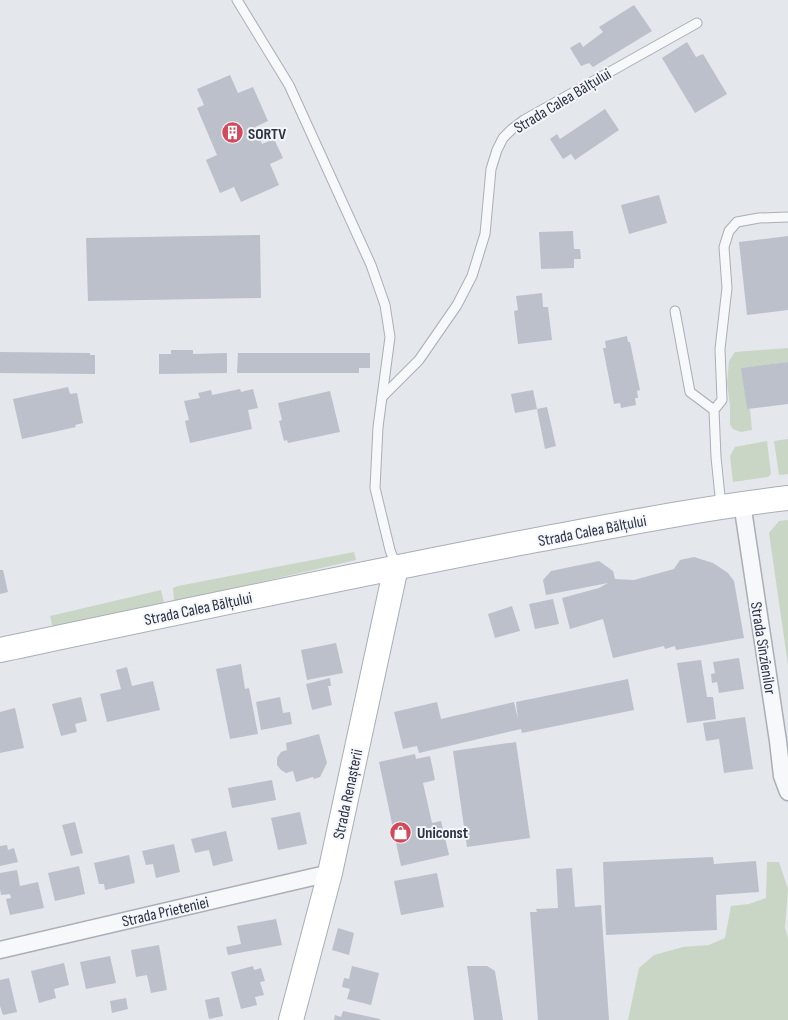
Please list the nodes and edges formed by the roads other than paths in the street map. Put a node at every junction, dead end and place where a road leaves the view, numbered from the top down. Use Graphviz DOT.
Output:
graph roads {
  1 [pos="237,0"];
  2 [pos="697,23"];
  3 [pos="788,217"];
  4 [pos="675,311"];
  5 [pos="382,397"];
  6 [pos="714,410"];
  7 [pos="788,498"];
  8 [pos="731,505"];
  9 [pos="396,567"];
  10 [pos="0,650"];
  11 [pos="788,792"];
  12 [pos="330,873"];
  13 [pos="0,950"];
  14 [pos="291,1020"];
  1 -- 5 [label="lane"];
  2 -- 5 [label="lane, Strada Calea Bălțului"];
  3 -- 6 [label="lane"];
  4 -- 6 [label="lane"];
  5 -- 9 [label="lane"];
  6 -- 8 [label="lane"];
  7 -- 8 [label="main road, Strada Calea Bălțului"];
  8 -- 9 [label="main road, Strada Calea Bălțului"];
  8 -- 11 [label="street, Strada Sînzîenilor"];
  9 -- 10 [label="main road, Strada Calea Bălțului"];
  9 -- 12 [label="main road, Strada Renașterii"];
  12 -- 13 [label="street, Strada Prieteniei"];
  12 -- 14 [label="main road, Strada Renașterii"];
}
